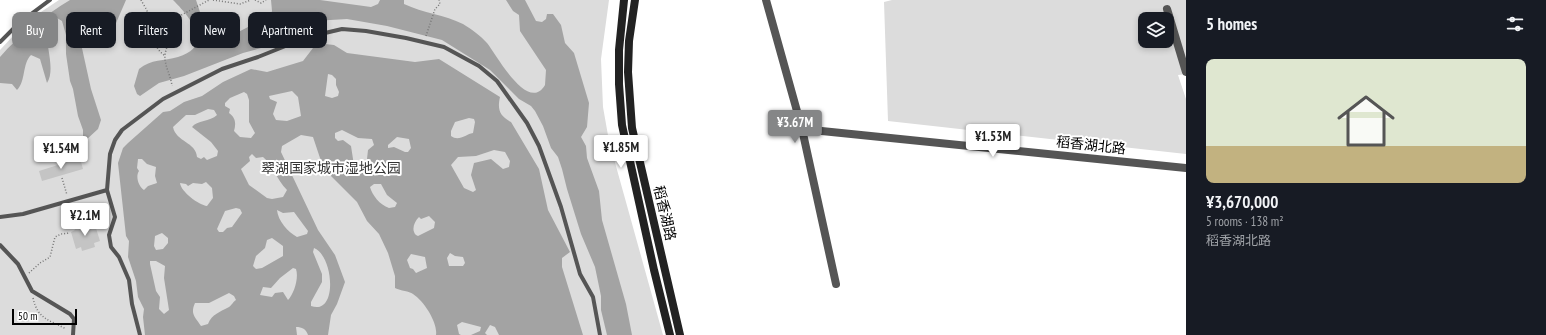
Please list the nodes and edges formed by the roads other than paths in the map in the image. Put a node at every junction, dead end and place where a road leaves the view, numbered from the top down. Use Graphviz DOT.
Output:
graph roads {
  1 [pos="50,0"];
  2 [pos="624,0"];
  3 [pos="635,0"];
  4 [pos="766,0"];
  5 [pos="1167,9"];
  6 [pos="0,42"];
  7 [pos="1186,72"];
  8 [pos="802,129"];
  9 [pos="1186,168"];
  10 [pos="107,190"];
  11 [pos="0,219"];
  12 [pos="0,245"];
  13 [pos="836,284"];
  14 [pos="73,335"];
  15 [pos="140,335"];
  16 [pos="600,335"];
  17 [pos="670,335"];
  18 [pos="680,335"];
  1 -- 6 [label="lane"];
  2 -- 17 [label="street, 稻香湖路"];
  3 -- 18 [label="street, 稻香湖路"];
  4 -- 8 [label="street"];
  5 -- 7 [label="street"];
  8 -- 9 [label="street, 稻香湖北路"];
  8 -- 13 [label="street"];
  10 -- 11 [label="lane"];
  10 -- 15 [label="lane"];
  10 -- 16 [label="lane"];
  12 -- 14 [label="lane"];
}
